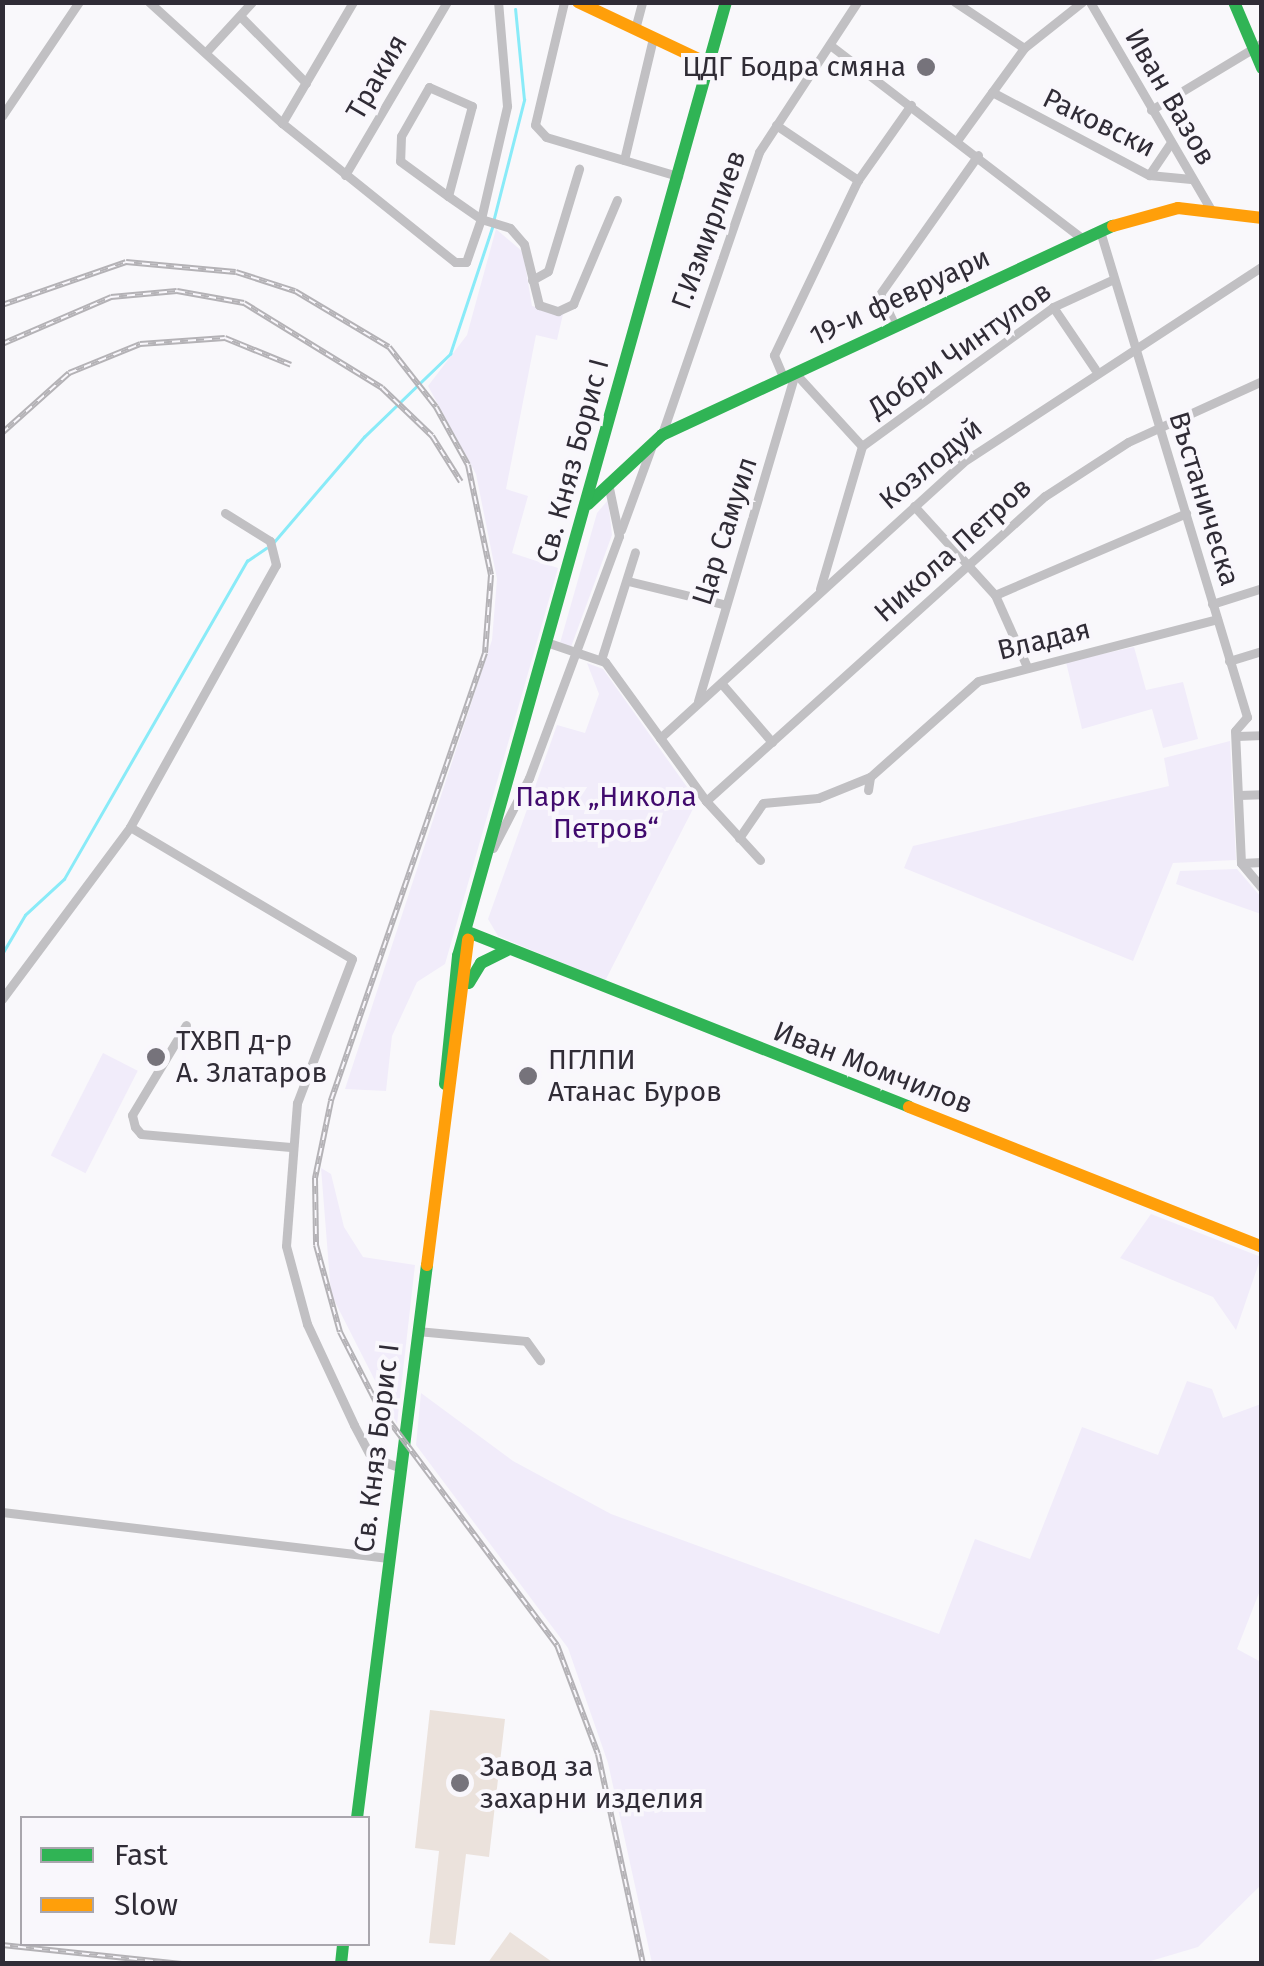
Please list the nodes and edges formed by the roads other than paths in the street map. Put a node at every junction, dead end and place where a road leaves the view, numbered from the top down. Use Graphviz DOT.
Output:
graph roads {
  1 [pos="79,2"];
  2 [pos="149,2"];
  3 [pos="252,2"];
  4 [pos="353,2"];
  5 [pos="447,2"];
  6 [pos="498,2"];
  7 [pos="564,2"];
  8 [pos="578,2"];
  9 [pos="642,2"];
  10 [pos="726,2"];
  11 [pos="857,2"];
  12 [pos="954,2"];
  13 [pos="1086,2"];
  14 [pos="1234,2"];
  15 [pos="240,16"];
  16 [pos="635,29"];
  17 [pos="653,38"];
  18 [pos="830,46"];
  19 [pos="1258,46"];
  20 [pos="1024,48"];
  21 [pos="206,52"];
  22 [pos="710,64"];
  23 [pos="1262,68"];
  24 [pos="306,82"];
  25 [pos="992,92"];
  26 [pos="912,106"];
  27 [pos="1151,110"];
  28 [pos="2,116"];
  29 [pos="282,123"];
  30 [pos="776,125"];
  31 [pos="958,139"];
  32 [pos="1170,144"];
  33 [pos="978,155"];
  34 [pos="624,160"];
  35 [pos="579,170"];
  36 [pos="345,175"];
  37 [pos="1148,175"];
  38 [pos="678,176"];
  39 [pos="858,180"];
  40 [pos="1190,180"];
  41 [pos="448,196"];
  42 [pos="618,200"];
  43 [pos="1212,212"];
  44 [pos="1262,218"];
  45 [pos="480,219"];
  46 [pos="1100,231"];
  47 [pos="1084,240"];
  48 [pos="1261,268"];
  49 [pos="532,280"];
  50 [pos="1114,280"];
  51 [pos="1053,307"];
  52 [pos="895,326"];
  53 [pos="1134,344"];
  54 [pos="1095,369"];
  55 [pos="790,376"];
  56 [pos="1262,381"];
  57 [pos="1161,430"];
  58 [pos="662,435"];
  59 [pos="862,446"];
  60 [pos="651,448"];
  61 [pos="609,488"];
  62 [pos="588,504"];
  63 [pos="914,506"];
  64 [pos="225,513"];
  65 [pos="1186,513"];
  66 [pos="619,536"];
  67 [pos="635,552"];
  68 [pos="969,565"];
  69 [pos="628,581"];
  70 [pos="1262,588"];
  71 [pos="819,593"];
  72 [pos="996,595"];
  73 [pos="723,604"];
  74 [pos="1212,604"];
  75 [pos="1217,619"];
  76 [pos="548,643"];
  77 [pos="1262,651"];
  78 [pos="576,653"];
  79 [pos="601,660"];
  80 [pos="1230,661"];
  81 [pos="1026,667"];
  82 [pos="722,682"];
  83 [pos="698,704"];
  84 [pos="1262,735"];
  85 [pos="1236,736"];
  86 [pos="660,738"];
  87 [pos="772,742"];
  88 [pos="870,776"];
  89 [pos="868,790"];
  90 [pos="1262,794"];
  91 [pos="1239,795"];
  92 [pos="706,801"];
  93 [pos="130,827"];
  94 [pos="739,838"];
  95 [pos="493,848"];
  96 [pos="760,860"];
  97 [pos="1262,862"];
  98 [pos="1241,863"];
  99 [pos="1262,888"];
  100 [pos="468,932"];
  101 [pos="506,951"];
  102 [pos="2,998"];
  103 [pos="463,1005"];
  104 [pos="186,1025"];
  105 [pos="446,1084"];
  106 [pos="290,1146"];
  107 [pos="1262,1246"];
  108 [pos="417,1332"];
  109 [pos="540,1360"];
  110 [pos="402,1468"];
  111 [pos="2,1512"];
  112 [pos="388,1558"];
  113 [pos="358,1816"];
  1 -- 28 [label="street"];
  2 -- 21 [label="street"];
  3 -- 15 [label="street"];
  4 -- 24 [label="street"];
  5 -- 36 [label="street, Тракия"];
  6 -- 45 [label="street"];
  7 -- 34 [label="street"];
  8 -- 16 [label="street"];
  9 -- 16 [label="street"];
  10 -- 22 [label="street, Св. Княз Борис I"];
  11 -- 18 [label="street, Г.Измирлиев"];
  12 -- 20 [label="street"];
  13 -- 20 [label="street"];
  13 -- 27 [label="street, Иван Вазов"];
  14 -- 19 [label="street"];
  15 -- 21 [label="street"];
  15 -- 24 [label="street"];
  16 -- 17 [label="street"];
  17 -- 22 [label="street"];
  17 -- 34 [label="street"];
  18 -- 26 [label="street"];
  18 -- 30 [label="street, Г.Измирлиев"];
  19 -- 23 [label="street"];
  19 -- 27 [label="street"];
  20 -- 25 [label="street"];
  21 -- 29 [label="street"];
  22 -- 38 [label="street, Св. Княз Борис I"];
  24 -- 29 [label="street"];
  25 -- 31 [label="street"];
  25 -- 37 [label="street, Раковски"];
  26 -- 31 [label="street"];
  26 -- 39 [label="street, Цар Самуил"];
  27 -- 32 [label="street, Иван Вазов"];
  29 -- 36 [label="street"];
  30 -- 39 [label="street"];
  30 -- 58 [label="street, Г.Измирлиев"];
  31 -- 33 [label="street"];
  32 -- 37 [label="street"];
  32 -- 40 [label="street, Иван Вазов"];
  33 -- 47 [label="street"];
  33 -- 52 [label="street"];
  34 -- 38 [label="street"];
  35 -- 49 [label="street"];
  36 -- 45 [label="street"];
  37 -- 40 [label="street, Раковски"];
  38 -- 62 [label="street, Св. Княз Борис I"];
  39 -- 55 [label="street, Цар Самуил"];
  40 -- 43 [label="street, Иван Вазов"];
  41 -- 41 [label="street"];
  41 -- 45 [label="street"];
  42 -- 49 [label="street"];
  43 -- 44 [label="street, 19-и февруари"];
  43 -- 46 [label="street, 19-и февруари"];
  45 -- 49 [label="street"];
  46 -- 47 [label="street, 19-и февруари"];
  46 -- 50 [label="street, Въстаническа"];
  47 -- 52 [label="street, 19-и февруари"];
  48 -- 53 [label="street, Козлодуй"];
  50 -- 51 [label="street, Добри Чинтулов"];
  50 -- 53 [label="street, Въстаническа"];
  51 -- 54 [label="street"];
  51 -- 59 [label="street, Добри Чинтулов"];
  52 -- 55 [label="street, 19-и февруари"];
  53 -- 54 [label="street, Козлодуй"];
  53 -- 57 [label="street, Въстаническа"];
  54 -- 63 [label="street, Козлодуй"];
  55 -- 58 [label="street, 19-и февруари"];
  55 -- 59 [label="street"];
  55 -- 73 [label="street, Цар Самуил"];
  56 -- 57 [label="street, Никола Петров"];
  57 -- 65 [label="street, Въстаническа"];
  57 -- 68 [label="street, Никола Петров"];
  58 -- 60 [label="street, 19-и февруари"];
  59 -- 71 [label="street, Добри Чинтулов"];
  60 -- 61 [label="street, 19-и февруари"];
  60 -- 66 [label="street"];
  61 -- 62 [label="street, 19-и февруари"];
  61 -- 66 [label="street"];
  62 -- 76 [label="street, Св. Княз Борис I"];
  63 -- 68 [label="street"];
  63 -- 71 [label="street, Козлодуй"];
  64 -- 93 [label="street"];
  65 -- 72 [label="street"];
  65 -- 74 [label="street, Въстаническа"];
  66 -- 78 [label="street"];
  67 -- 69 [label="street"];
  68 -- 72 [label="street"];
  68 -- 87 [label="street, Никола Петров"];
  69 -- 73 [label="street"];
  69 -- 79 [label="street"];
  70 -- 74 [label="street"];
  71 -- 82 [label="street, Козлодуй"];
  72 -- 81 [label="street"];
  73 -- 83 [label="street, Цар Самуил"];
  74 -- 75 [label="street, Въстаническа"];
  75 -- 80 [label="street, Въстаническа"];
  75 -- 81 [label="street, Владая"];
  76 -- 78 [label="street"];
  76 -- 95 [label="street, Св. Княз Борис I"];
  77 -- 80 [label="street"];
  78 -- 79 [label="street"];
  78 -- 95 [label="street"];
  79 -- 86 [label="street"];
  80 -- 85 [label="street, Въстаническа"];
  81 -- 88 [label="street, Владая"];
  82 -- 83 [label="street, Козлодуй"];
  82 -- 87 [label="street"];
  83 -- 86 [label="street, Козлодуй"];
  84 -- 85 [label="street"];
  85 -- 91 [label="street, Въстаническа"];
  86 -- 92 [label="street"];
  87 -- 92 [label="street, Никола Петров"];
  88 -- 89 [label="street"];
  88 -- 94 [label="street, Владая"];
  90 -- 91 [label="street"];
  91 -- 98 [label="street, Въстаническа"];
  92 -- 94 [label="street"];
  93 -- 102 [label="street"];
  93 -- 106 [label="street"];
  94 -- 96 [label="street"];
  95 -- 100 [label="street, Св. Княз Борис I"];
  97 -- 98 [label="street"];
  98 -- 99 [label="street"];
  100 -- 101 [label="street, Иван Момчилов"];
  100 -- 103 [label="street, Св. Княз Борис I"];
  100 -- 105 [label="street, Св. Княз Борис I"];
  101 -- 103 [label="street"];
  101 -- 107 [label="street, Иван Момчилов"];
  103 -- 105 [label="street, Св. Княз Борис I"];
  104 -- 106 [label="street"];
  105 -- 108 [label="street, Св. Княз Борис I"];
  106 -- 110 [label="street"];
  108 -- 109 [label="street"];
  108 -- 110 [label="street, Св. Княз Борис I"];
  110 -- 112 [label="street, Св. Княз Борис I"];
  111 -- 112 [label="street"];
  112 -- 113 [label="street, Св. Княз Борис I"];
}
